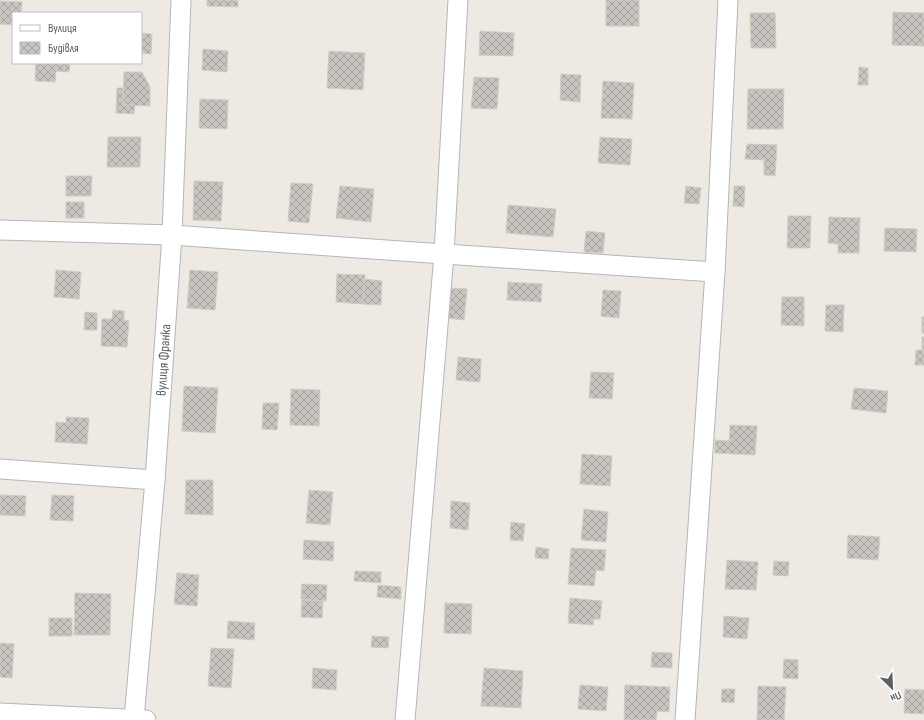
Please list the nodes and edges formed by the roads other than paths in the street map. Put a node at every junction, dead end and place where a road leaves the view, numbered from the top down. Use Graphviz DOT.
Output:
graph roads {
  1 [pos="181,0"];
  2 [pos="458,0"];
  3 [pos="728,0"];
  4 [pos="0,230"];
  5 [pos="172,235"];
  6 [pos="444,254"];
  7 [pos="715,272"];
  8 [pos="0,469"];
  9 [pos="155,480"];
  10 [pos="0,713"];
  11 [pos="140,720"];
  12 [pos="405,720"];
  13 [pos="685,720"];
  1 -- 5 [label="street, вулиця Франка"];
  2 -- 6 [label="street"];
  3 -- 7 [label="street"];
  4 -- 5 [label="street"];
  5 -- 6 [label="street"];
  5 -- 9 [label="street, вулиця Франка"];
  6 -- 7 [label="street"];
  6 -- 12 [label="street"];
  7 -- 13 [label="street"];
  8 -- 9 [label="street"];
  9 -- 11 [label="street, вулиця Франка"];
  10 -- 11 [label="street"];
}
